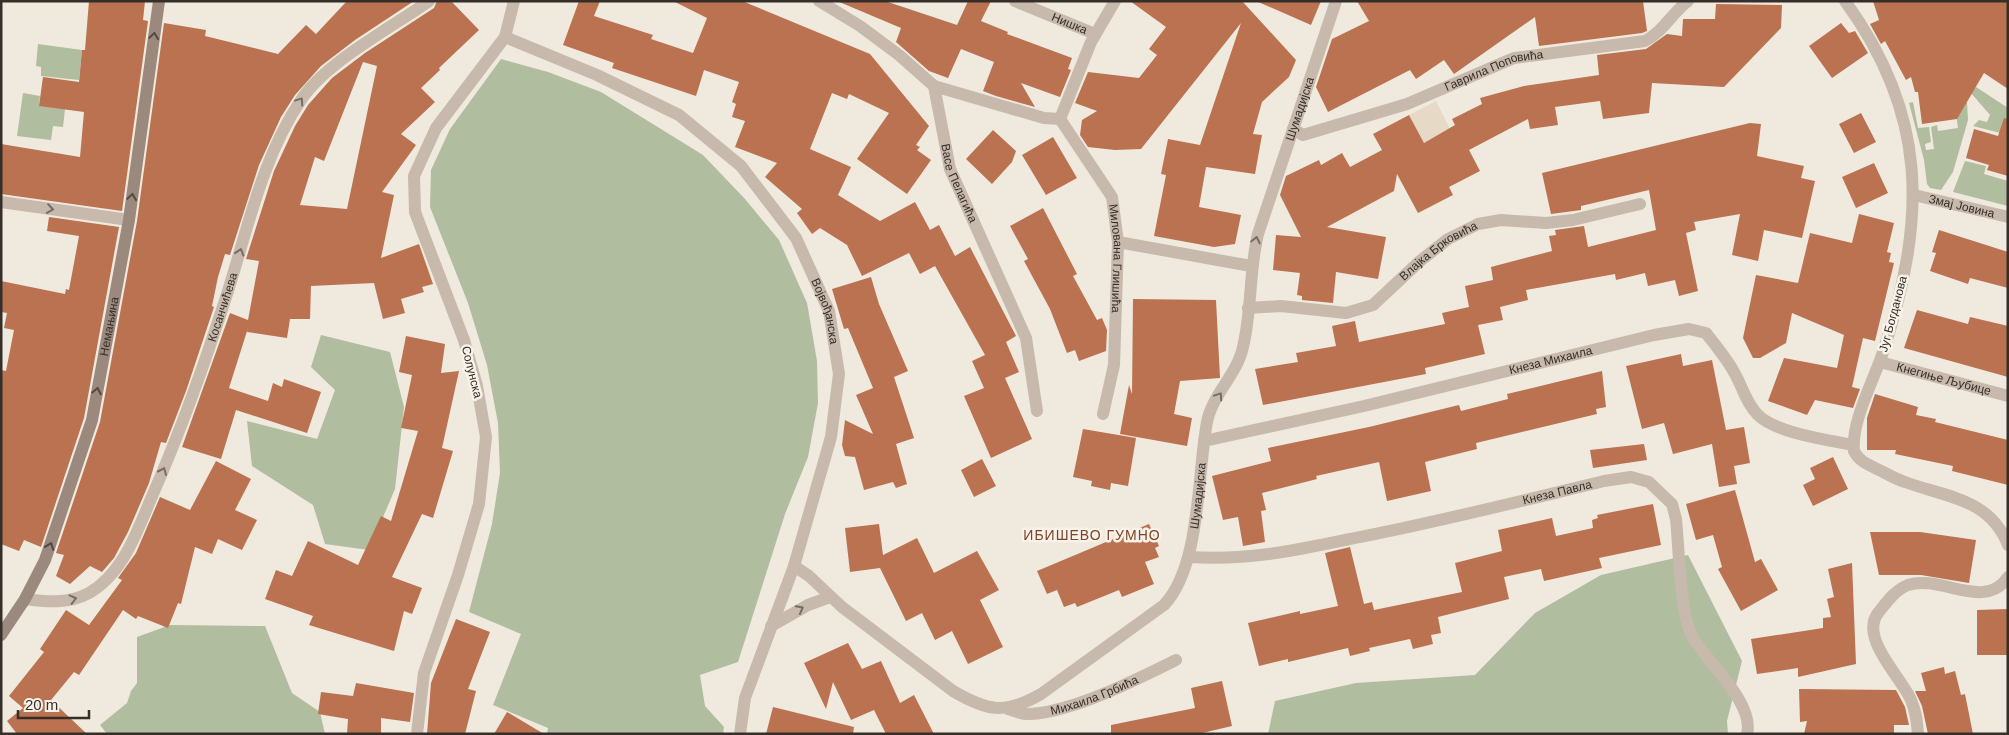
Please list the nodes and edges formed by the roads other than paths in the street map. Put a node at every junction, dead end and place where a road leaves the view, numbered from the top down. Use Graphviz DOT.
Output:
graph roads {
  1 [pos="159,1"];
  2 [pos="428,1"];
  3 [pos="514,1"];
  4 [pos="819,1"];
  5 [pos="1015,1"];
  6 [pos="1115,1"];
  7 [pos="1336,1"];
  8 [pos="1688,1"];
  9 [pos="1845,1"];
  10 [pos="1095,34"];
  11 [pos="505,37"];
  12 [pos="934,86"];
  13 [pos="1060,119"];
  14 [pos="1293,129"];
  15 [pos="1914,194"];
  16 [pos="1,202"];
  17 [pos="1640,204"];
  18 [pos="2008,217"];
  19 [pos="129,220"];
  20 [pos="1118,242"];
  21 [pos="1252,266"];
  22 [pos="1248,308"];
  23 [pos="1880,362"];
  24 [pos="2008,396"];
  25 [pos="1037,411"];
  26 [pos="1103,414"];
  27 [pos="1204,441"];
  28 [pos="1853,444"];
  29 [pos="2008,545"];
  30 [pos="1189,556"];
  31 [pos="794,566"];
  32 [pos="2008,577"];
  33 [pos="830,597"];
  34 [pos="25,599"];
  35 [pos="772,626"];
  36 [pos="1,635"];
  37 [pos="1176,660"];
  38 [pos="1008,709"];
  39 [pos="419,731"];
  40 [pos="740,734"];
  41 [pos="1747,734"];
  42 [pos="1918,734"];
  19 -- 1 [label="main road, Немањина, one-way"];
  34 -- 2 [label="street, Косанчићева, one-way"];
  3 -- 11 [label="street"];
  4 -- 12 [label="street"];
  5 -- 10 [label="street, Нишка"];
  6 -- 10 [label="street"];
  7 -- 14 [label="street, Шумадијска"];
  8 -- 14 [label="street, Гаврила Поповића"];
  9 -- 15 [label="street, Југ Богданова"];
  10 -- 13 [label="street"];
  11 -- 31 [label="street, Војвођанска"];
  11 -- 39 [label="street, Солунска"];
  12 -- 13 [label="street"];
  12 -- 25 [label="street, Васе Пелагића"];
  13 -- 20 [label="street, Милована Глишића"];
  21 -- 14 [label="street, Шумадијска, one-way"];
  15 -- 18 [label="street, Змај Јовина"];
  15 -- 23 [label="street, Југ Богданова"];
  16 -- 19 [label="street, one-way"];
  17 -- 22 [label="street, Влајка Брковића"];
  34 -- 19 [label="main road, Немањина, one-way"];
  20 -- 21 [label="street"];
  20 -- 26 [label="street, Милована Глишића"];
  21 -- 22 [label="street, Шумадијска"];
  27 -- 22 [label="street, Шумадијска, one-way"];
  23 -- 24 [label="street, Кнегиње Љубице"];
  23 -- 28 [label="street, Југ Богданова"];
  27 -- 28 [label="street, Кнеза Михаила"];
  27 -- 30 [label="street, Шумадијска"];
  28 -- 29 [label="street"];
  30 -- 38 [label="street, Шумадијска"];
  30 -- 41 [label="street, Кнеза Павла"];
  31 -- 33 [label="street"];
  31 -- 35 [label="street, Војвођанска"];
  32 -- 42 [label="street"];
  35 -- 33 [label="street, one-way"];
  33 -- 38 [label="street"];
  34 -- 36 [label="main road, Немањина"];
  35 -- 40 [label="street, Војвођанска"];
  37 -- 38 [label="street, Михаила Грбића"];
}
